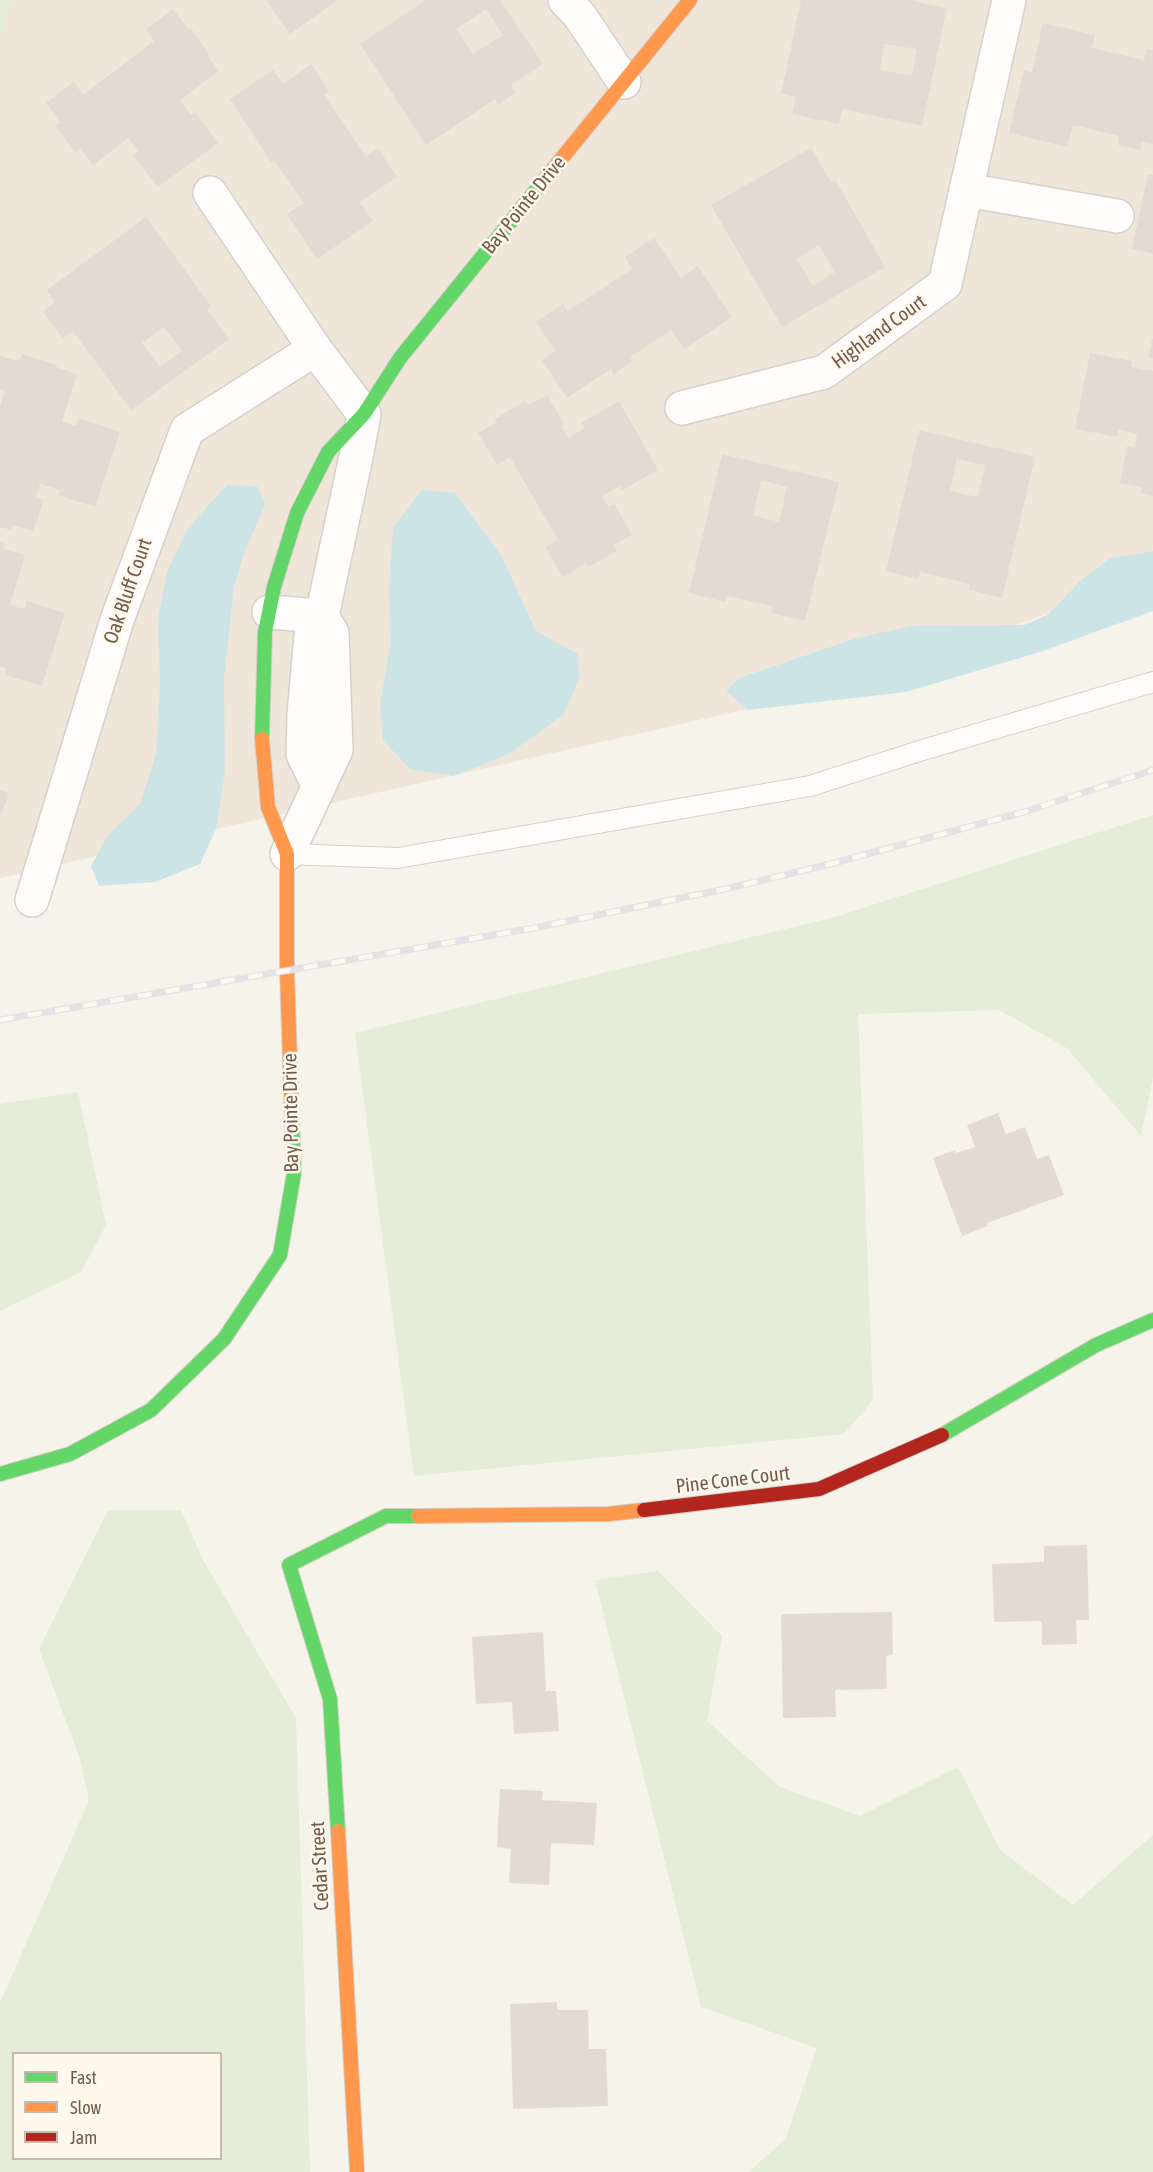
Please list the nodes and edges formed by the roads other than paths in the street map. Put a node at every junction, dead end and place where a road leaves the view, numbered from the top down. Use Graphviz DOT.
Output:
graph roads {
  1 [pos="565,0"];
  2 [pos="690,0"];
  3 [pos="1009,0"];
  4 [pos="624,82"];
  5 [pos="966,190"];
  6 [pos="210,193"];
  7 [pos="1117,216"];
  8 [pos="315,349"];
  9 [pos="682,408"];
  10 [pos="364,414"];
  11 [pos="269,612"];
  12 [pos="322,616"];
  13 [pos="1153,682"];
  14 [pos="287,854"];
  15 [pos="32,900"];
  16 [pos="1153,1320"];
  17 [pos="0,1474"];
  18 [pos="289,1565"];
  19 [pos="357,2172"];
  1 -- 4 [label="street"];
  2 -- 4 [label="street, Bay Pointe Drive"];
  3 -- 5 [label="street, Highland Court"];
  4 -- 10 [label="street, Bay Pointe Drive"];
  5 -- 7 [label="street"];
  5 -- 9 [label="street, Highland Court"];
  6 -- 8 [label="street"];
  8 -- 10 [label="street"];
  8 -- 15 [label="street, Oak Bluff Court"];
  10 -- 11 [label="street, Bay Pointe Drive"];
  10 -- 12 [label="street, Bay Pointe Drive"];
  11 -- 12 [label="street"];
  11 -- 14 [label="street, Bay Pointe Drive"];
  12 -- 14 [label="street, Bay Pointe Drive"];
  13 -- 14 [label="lane"];
  14 -- 17 [label="street, Bay Pointe Drive"];
  16 -- 18 [label="street, Pine Cone Court"];
  18 -- 19 [label="street, Cedar Street"];
}
